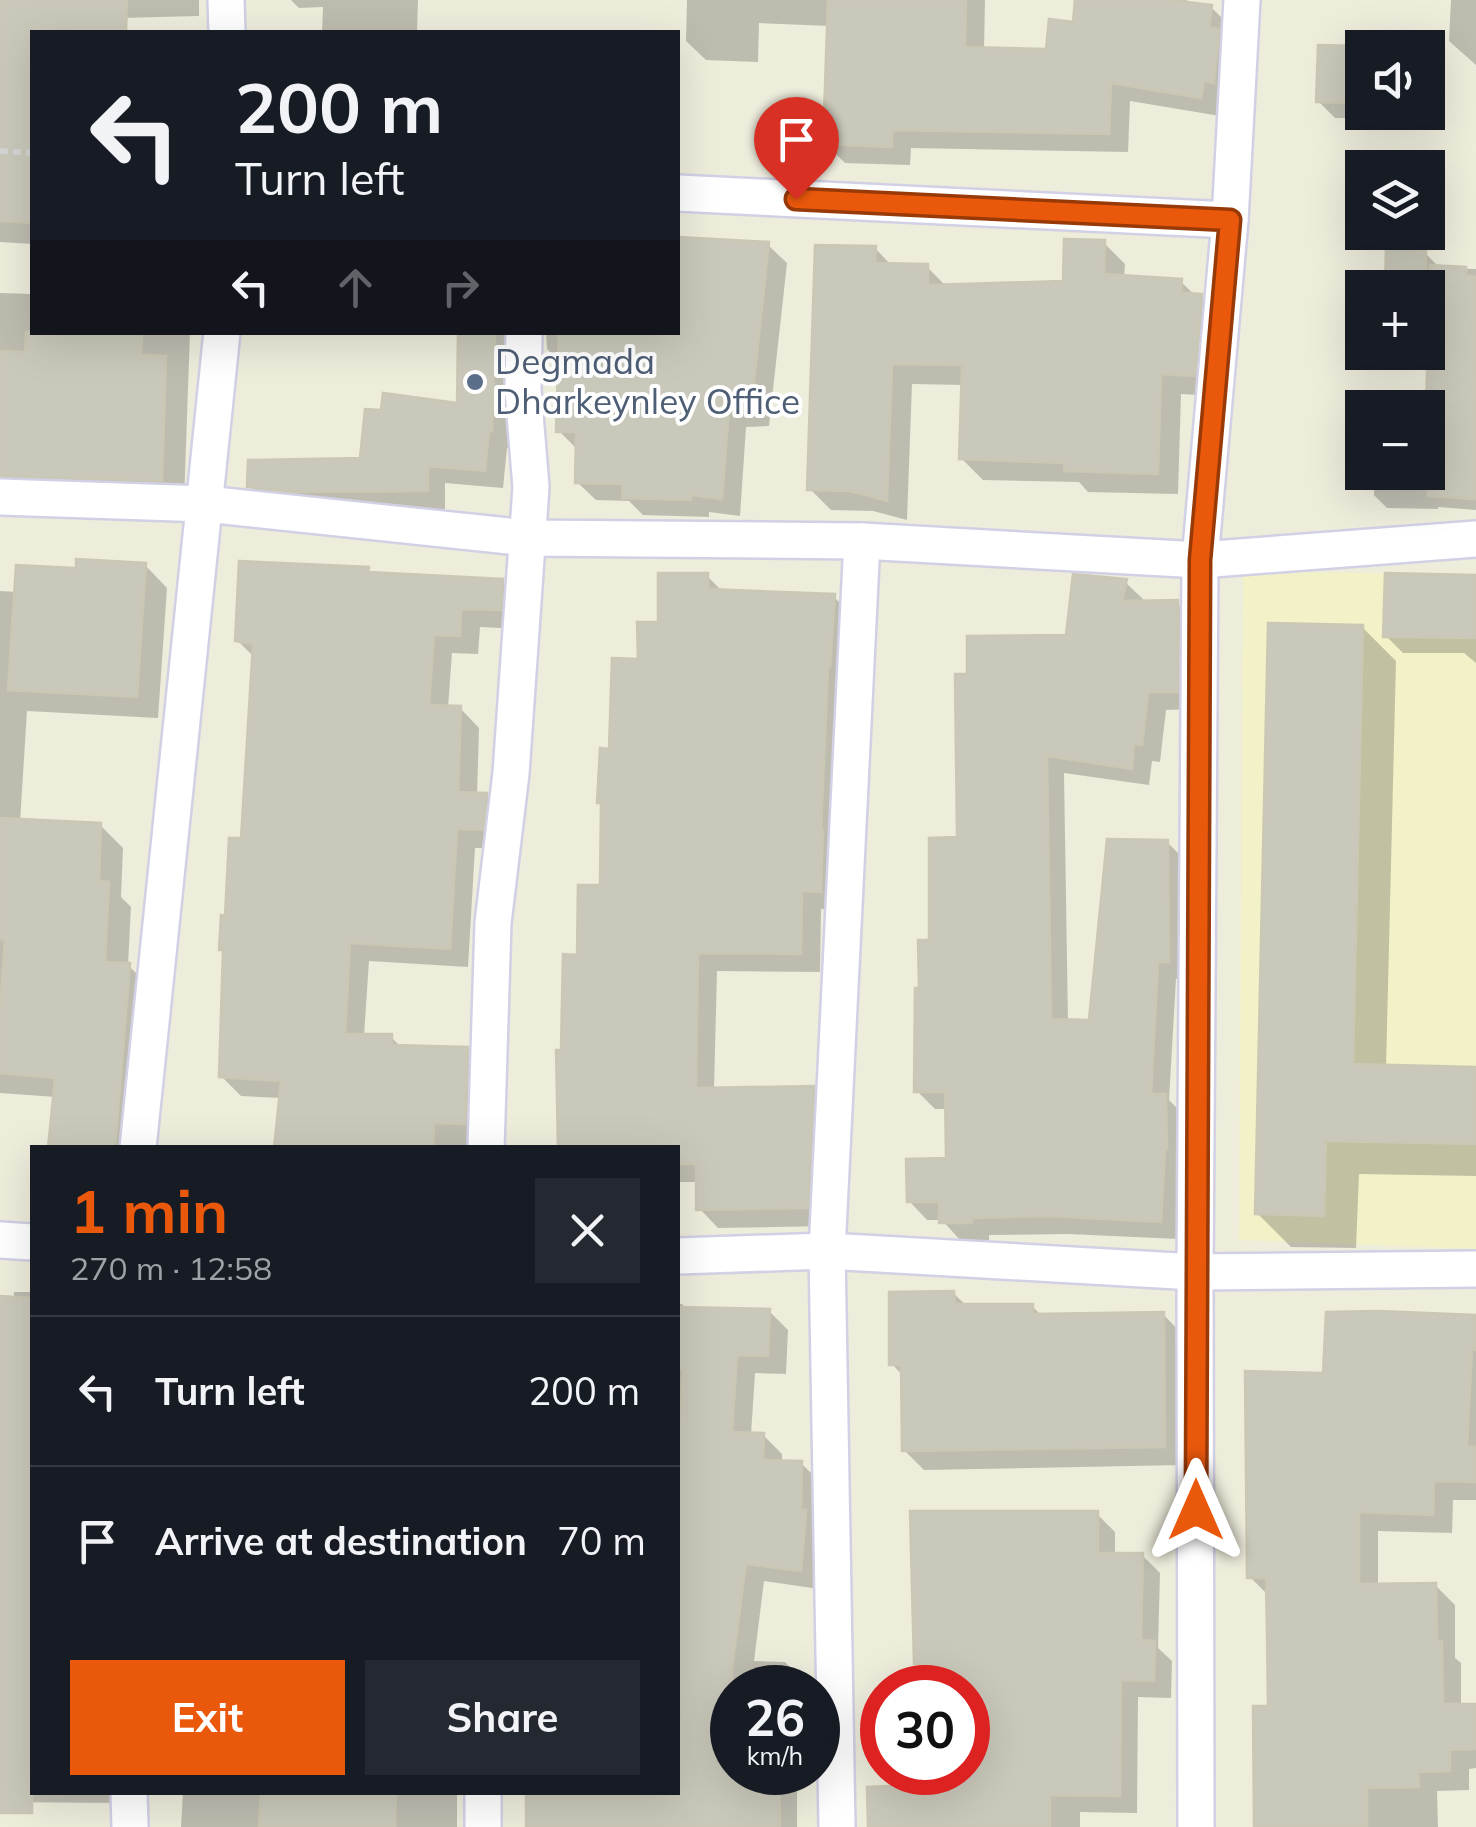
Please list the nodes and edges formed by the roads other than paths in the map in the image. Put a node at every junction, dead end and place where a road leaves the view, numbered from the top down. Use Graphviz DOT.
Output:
graph roads {
  1 [pos="226,0"];
  2 [pos="1242,0"];
  3 [pos="227,30"];
  4 [pos="680,193"];
  5 [pos="1230,220"];
  6 [pos="222,335"];
  7 [pos="524,335"];
  8 [pos="0,497"];
  9 [pos="206,504"];
  10 [pos="527,538"];
  11 [pos="1476,539"];
  12 [pos="862,541"];
  13 [pos="1200,560"];
  14 [pos="138,1145"];
  15 [pos="486,1145"];
  16 [pos="0,1240"];
  17 [pos="30,1242"];
  18 [pos="827,1250"];
  19 [pos="680,1256"];
  20 [pos="1476,1269"];
  21 [pos="1195,1272"];
  22 [pos="130,1795"];
  23 [pos="483,1795"];
  24 [pos="130,1827"];
  25 [pos="483,1827"];
  26 [pos="837,1827"];
  27 [pos="1196,1827"];
  1 -- 3 [label="street"];
  2 -- 5 [label="street"];
  4 -- 5 [label="street"];
  5 -- 13 [label="street"];
  6 -- 9 [label="street"];
  7 -- 10 [label="street"];
  8 -- 9 [label="street"];
  9 -- 10 [label="street"];
  9 -- 14 [label="street"];
  10 -- 12 [label="street"];
  10 -- 15 [label="street"];
  11 -- 13 [label="street"];
  12 -- 13 [label="street"];
  12 -- 18 [label="street"];
  13 -- 21 [label="street"];
  16 -- 17 [label="street"];
  18 -- 19 [label="street"];
  18 -- 21 [label="street"];
  18 -- 26 [label="street"];
  20 -- 21 [label="street"];
  21 -- 27 [label="street"];
  22 -- 24 [label="street"];
  23 -- 25 [label="street"];
}
